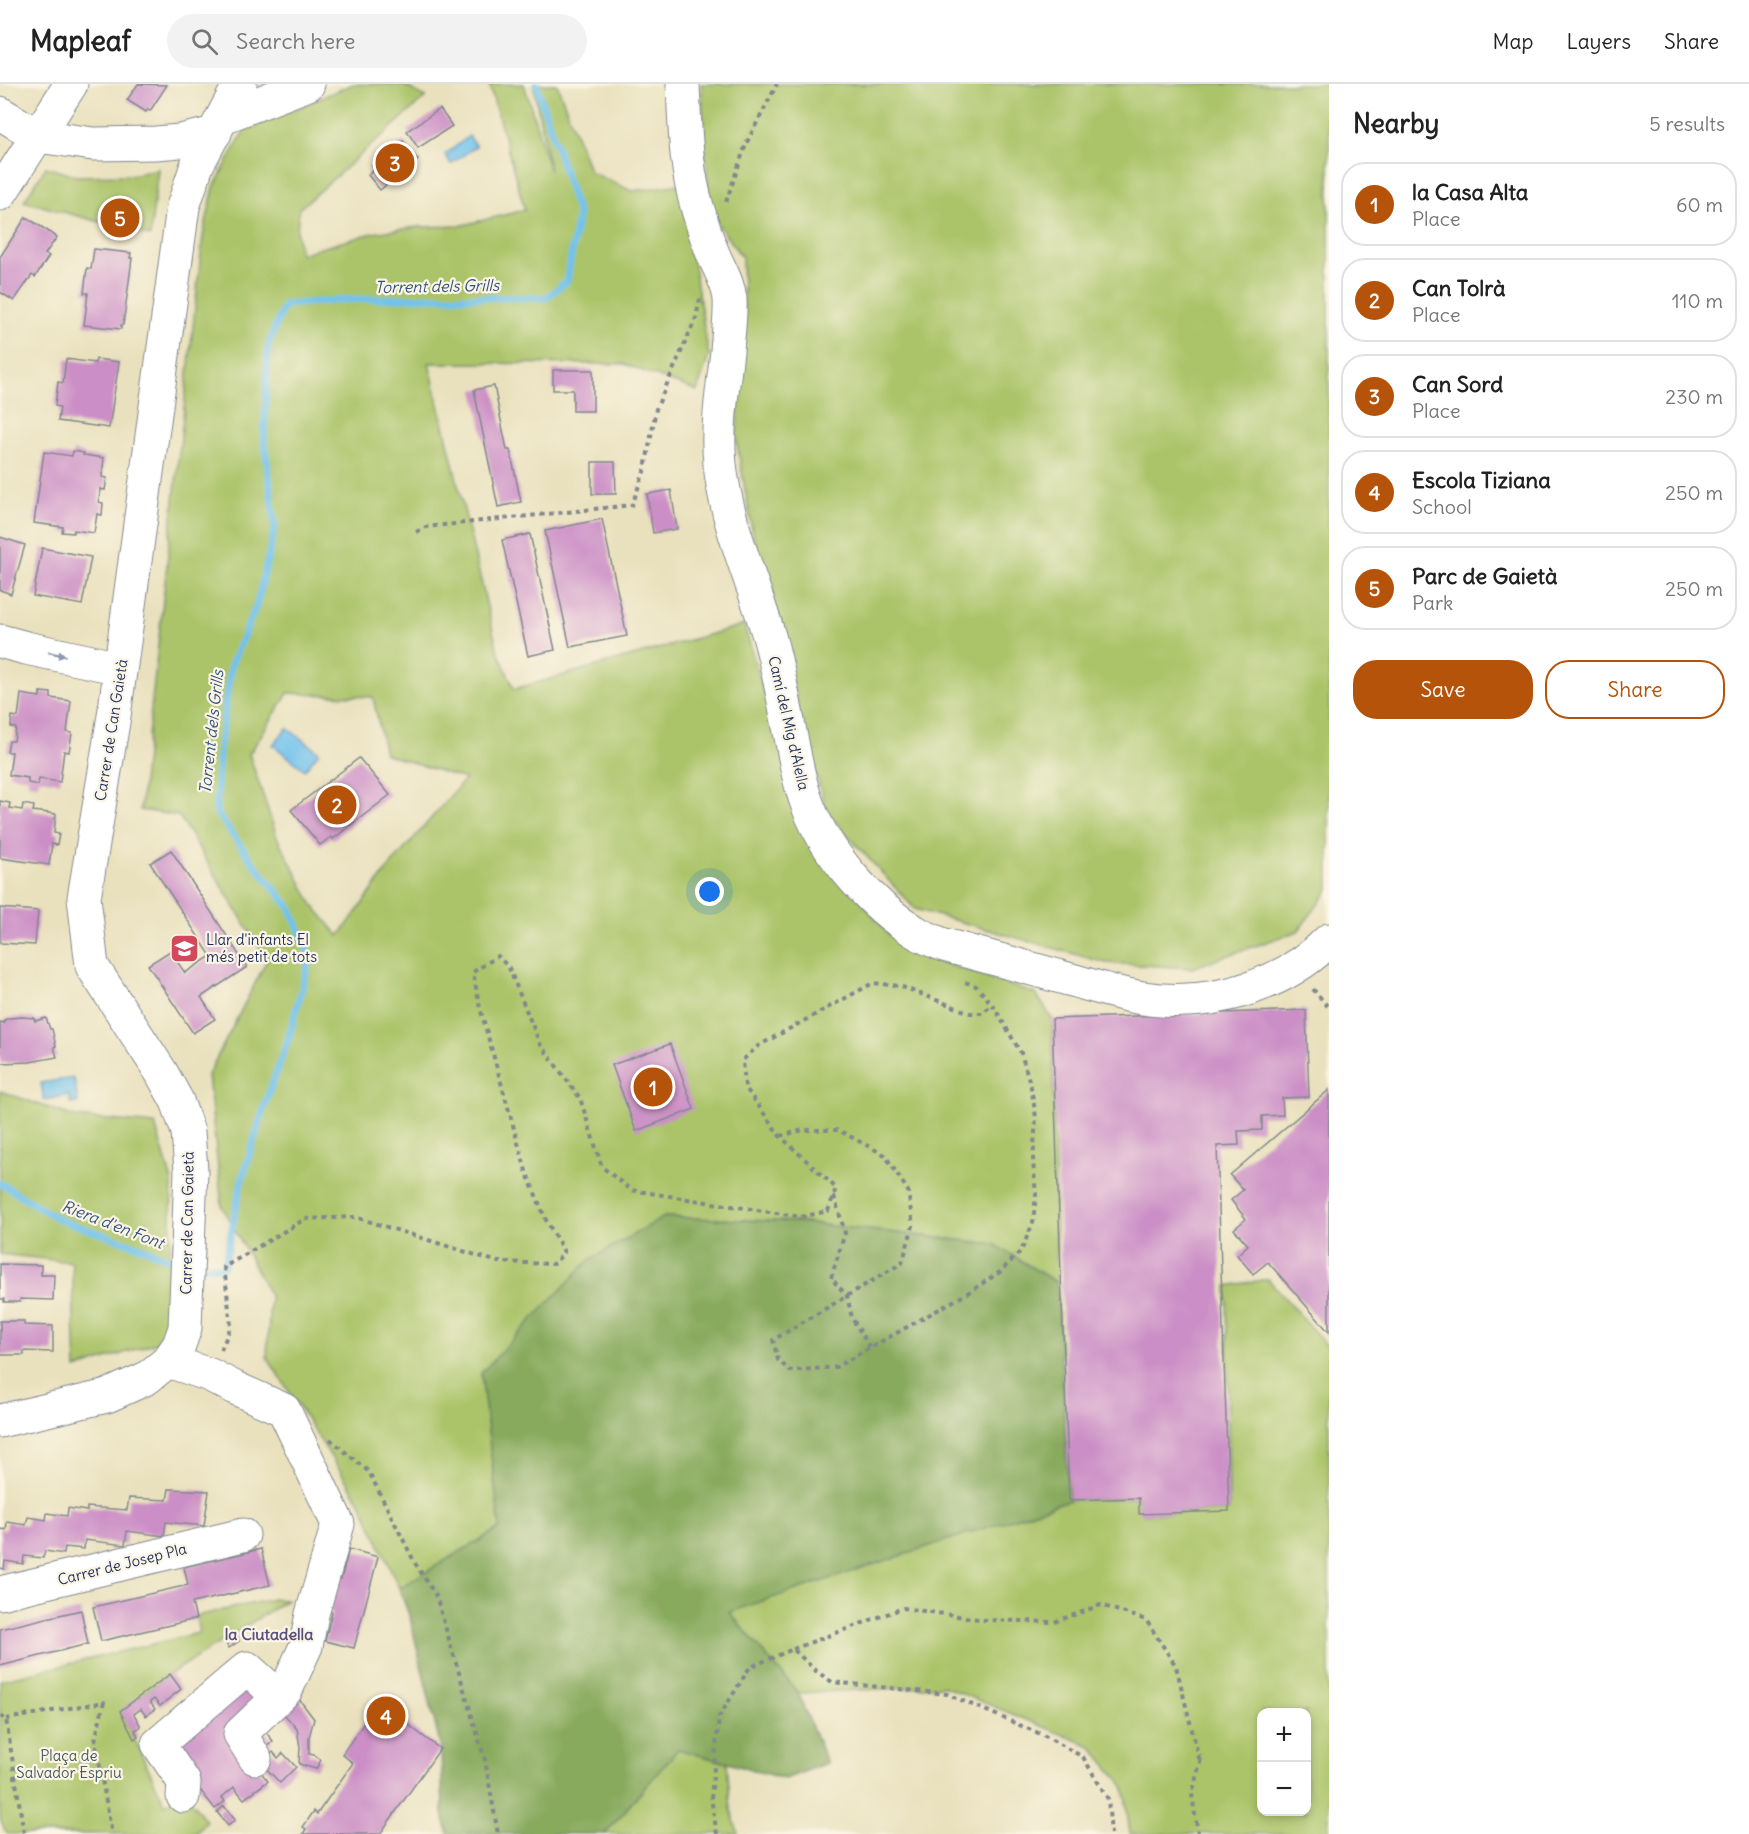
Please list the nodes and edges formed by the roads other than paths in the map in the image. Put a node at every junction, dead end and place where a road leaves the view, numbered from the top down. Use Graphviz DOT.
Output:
graph roads {
  1 [pos="71,84"];
  2 [pos="240,84"];
  3 [pos="308,84"];
  4 [pos="683,84"];
  5 [pos="0,113"];
  6 [pos="219,125"];
  7 [pos="38,136"];
  8 [pos="0,194"];
  9 [pos="0,641"];
  10 [pos="120,668"];
  11 [pos="1329,940"];
  12 [pos="168,1361"];
  13 [pos="0,1421"];
  14 [pos="243,1535"];
  15 [pos="0,1593"];
  16 [pos="279,1697"];
  17 [pos="255,1758"];
  18 [pos="183,1796"];
  1 -- 7 [label="street"];
  2 -- 6 [label="street, Carrer de Can Gaietà"];
  3 -- 6 [label="street"];
  4 -- 11 [label="street, Camí del Mig d'Alella"];
  5 -- 7 [label="street"];
  6 -- 7 [label="street"];
  6 -- 10 [label="street, Carrer de Can Gaietà"];
  7 -- 8 [label="street"];
  9 -- 10 [label="street, one-way"];
  10 -- 12 [label="street, Carrer de Can Gaietà"];
  12 -- 13 [label="street"];
  12 -- 16 [label="street"];
  14 -- 15 [label="street, Carrer de Josep Pla"];
  16 -- 17 [label="street"];
  16 -- 18 [label="street"];
}
